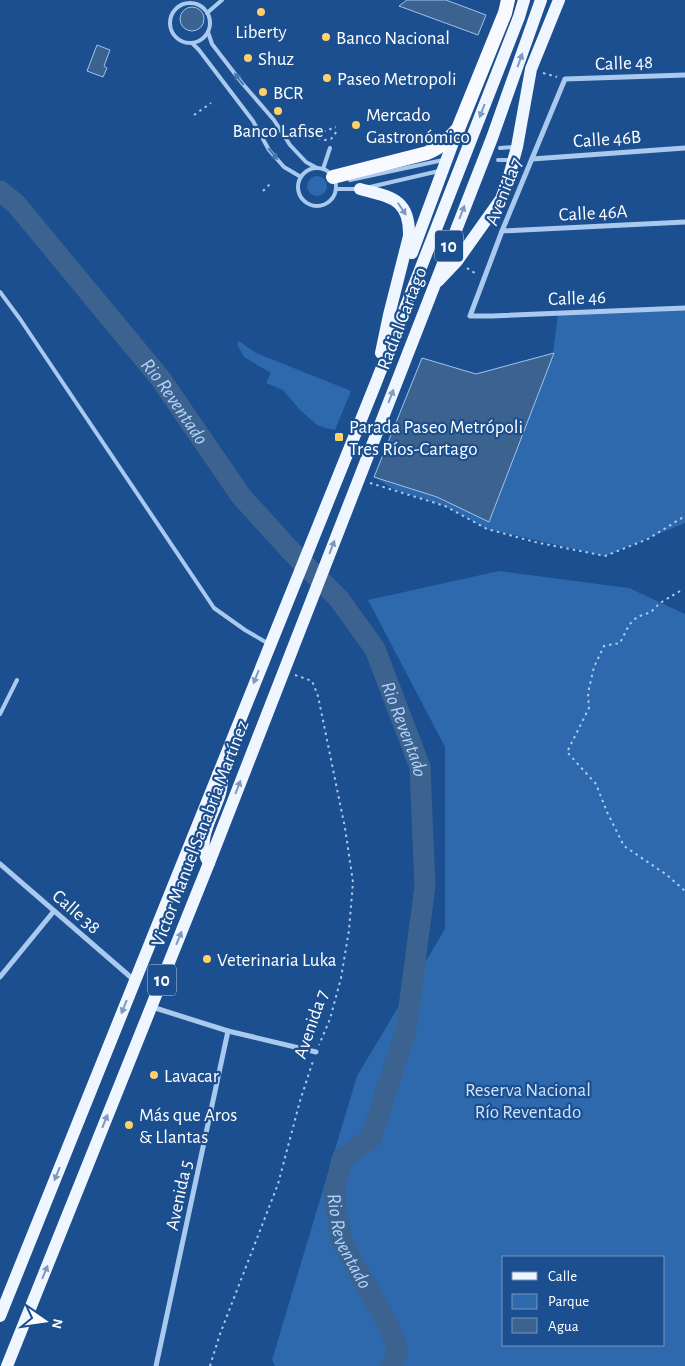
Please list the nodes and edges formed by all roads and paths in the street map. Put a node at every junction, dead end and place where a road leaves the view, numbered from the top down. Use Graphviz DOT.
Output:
graph roads {
  1 [pos="178,0"];
  2 [pos="222,0"];
  3 [pos="508,0"];
  4 [pos="524,0"];
  5 [pos="541,0"];
  6 [pos="559,0"];
  7 [pos="178,6"];
  8 [pos="207,13"];
  9 [pos="208,32"];
  10 [pos="193,44"];
  11 [pos="531,69"];
  12 [pos="685,75"];
  13 [pos="565,79"];
  14 [pos="211,103"];
  15 [pos="194,115"];
  16 [pos="336,127"];
  17 [pos="458,129"];
  18 [pos="337,132"];
  19 [pos="317,134"];
  20 [pos="318,138"];
  21 [pos="517,147"];
  22 [pos="330,148"];
  23 [pos="500,148"];
  24 [pos="685,148"];
  25 [pos="532,159"];
  26 [pos="443,160"];
  27 [pos="498,160"];
  28 [pos="514,160"];
  29 [pos="317,168"];
  30 [pos="441,170"];
  31 [pos="301,177"];
  32 [pos="335,179"];
  33 [pos="270,184"];
  34 [pos="360,189"];
  35 [pos="263,191"];
  36 [pos="685,222"];
  37 [pos="502,231"];
  38 [pos="457,261"];
  39 [pos="484,280"];
  40 [pos="433,287"];
  41 [pos="0,292"];
  42 [pos="685,308"];
  43 [pos="388,315"];
  44 [pos="470,316"];
  45 [pos="375,385"];
  46 [pos="356,485"];
  47 [pos="685,516"];
  48 [pos="294,584"];
  49 [pos="680,591"];
  50 [pos="314,593"];
  51 [pos="270,644"];
  52 [pos="283,671"];
  53 [pos="17,680"];
  54 [pos="0,714"];
  55 [pos="218,774"];
  56 [pos="209,863"];
  57 [pos="0,864"];
  58 [pos="685,891"];
  59 [pos="54,911"];
  60 [pos="0,977"];
  61 [pos="135,981"];
  62 [pos="151,1007"];
  63 [pos="228,1031"];
  64 [pos="316,1052"];
  65 [pos="0,1316"];
  66 [pos="5,1364"];
  67 [pos="156,1366"];
  68 [pos="210,1366"];
  1 -- 7 [label="lane"];
  2 -- 8 [label="lane"];
  3 -- 17 [label="highway"];
  4 -- 45 [label="main road, Radial Cartago / 10, one-way"];
  40 -- 5 [label="main road, Radial Cartago / 10, one-way"];
  6 -- 11 [label="main road"];
  7 -- 8 [label="lane"];
  7 -- 10 [label="lane"];
  8 -- 9 [label="lane"];
  9 -- 10 [label="lane"];
  29 -- 9 [label="lane, one-way"];
  10 -- 31 [label="lane, one-way"];
  11 -- 13 [label="path"];
  11 -- 21 [label="main road"];
  12 -- 13 [label="street, Calle 48"];
  13 -- 25 [label="street, Avenida 7"];
  14 -- 15 [label="path"];
  16 -- 19 [label="path"];
  17 -- 32 [label="highway"];
  17 -- 43 [label="main road"];
  18 -- 20 [label="path"];
  21 -- 23 [label="lane"];
  21 -- 28 [label="main road"];
  22 -- 32 [label="lane"];
  24 -- 25 [label="street, Calle 46B"];
  25 -- 37 [label="street, Avenida 7"];
  26 -- 32 [label="lane"];
  27 -- 28 [label="lane"];
  28 -- 38 [label="main road"];
  29 -- 31 [label="lane"];
  29 -- 32 [label="lane"];
  30 -- 34 [label="lane"];
  31 -- 32 [label="lane"];
  32 -- 34 [label="lane"];
  33 -- 35 [label="path"];
  34 -- 43 [label="main road, one-way"];
  36 -- 37 [label="street, Calle 46A"];
  37 -- 39 [label="street, Avenida 7"];
  38 -- 39 [label="path"];
  38 -- 40 [label="main road"];
  39 -- 44 [label="street, Avenida 7"];
  46 -- 40 [label="main road, Radial Cartago / 10, one-way"];
  41 -- 51 [label="lane"];
  42 -- 44 [label="street, Calle 46"];
  43 -- 45 [label="main road"];
  45 -- 48 [label="main road, Radial Cartago / 10"];
  46 -- 47 [label="path"];
  50 -- 46 [label="main road, Radial Cartago / 10, one-way"];
  48 -- 51 [label="main road, Victor Manuel Sanabria Martínez / 10"];
  49 -- 58 [label="path"];
  50 -- 52 [label="main road, Victor Manuel Sanabria Martínez / 10"];
  51 -- 55 [label="main road, Victor Manuel Sanabria Martínez / 10, one-way"];
  56 -- 52 [label="main road, Victor Manuel Sanabria Martínez / 10, one-way"];
  52 -- 64 [label="path, Avenida 7"];
  53 -- 54 [label="lane"];
  55 -- 56 [label="main road"];
  55 -- 61 [label="main road, Victor Manuel Sanabria Martínez / 10"];
  62 -- 56 [label="main road, Victor Manuel Sanabria Martínez / 10, one-way"];
  57 -- 59 [label="street, Calle 38"];
  59 -- 60 [label="street"];
  59 -- 61 [label="street, Calle 38"];
  61 -- 65 [label="main road, Victor Manuel Sanabria Martínez / 10, one-way"];
  62 -- 63 [label="street"];
  66 -- 62 [label="main road, Victor Manuel Sanabria Martínez / 10, one-way"];
  63 -- 64 [label="street"];
  63 -- 67 [label="street, Avenida 5"];
  64 -- 68 [label="path, Avenida 7"];
}
